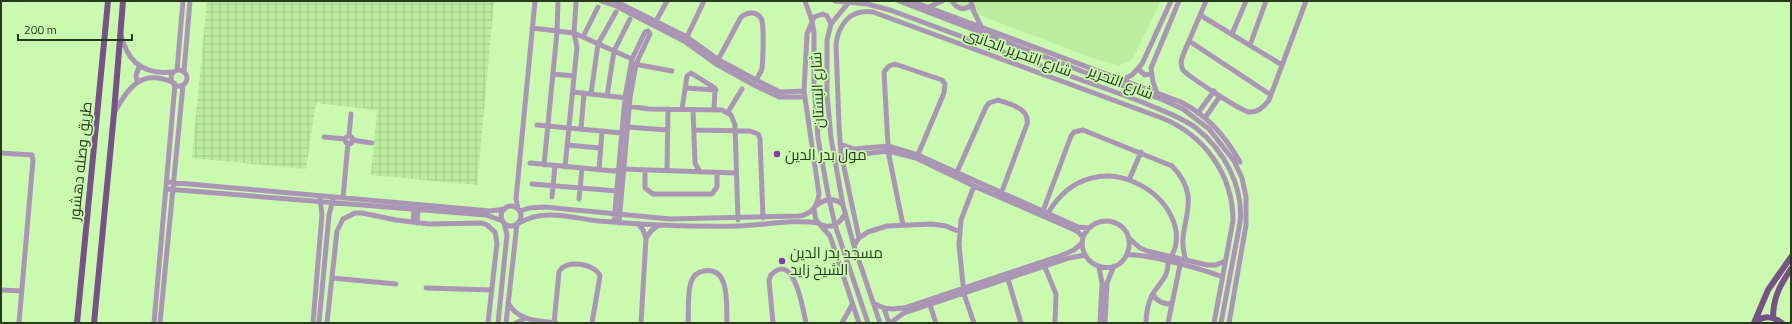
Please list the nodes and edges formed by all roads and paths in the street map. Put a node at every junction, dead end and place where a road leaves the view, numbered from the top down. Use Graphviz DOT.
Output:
graph roads {
  1 [pos="108,1"];
  2 [pos="123,1"];
  3 [pos="184,1"];
  4 [pos="190,1"];
  5 [pos="535,1"];
  6 [pos="558,1"];
  7 [pos="601,1"];
  8 [pos="667,1"];
  9 [pos="704,1"];
  10 [pos="805,1"];
  11 [pos="836,1"];
  12 [pos="900,1"];
  13 [pos="911,1"];
  14 [pos="942,1"];
  15 [pos="952,1"];
  16 [pos="1171,1"];
  17 [pos="1179,1"];
  18 [pos="1206,1"];
  19 [pos="1246,1"];
  20 [pos="1266,1"];
  21 [pos="1306,1"];
  22 [pos="849,2"];
  23 [pos="867,2"];
  24 [pos="576,3"];
  25 [pos="971,3"];
  26 [pos="616,4"];
  27 [pos="598,7"];
  28 [pos="929,7"];
  29 [pos="890,10"];
  30 [pos="1200,15"];
  31 [pos="888,17"];
  32 [pos="630,19"];
  33 [pos="812,21"];
  34 [pos="655,23"];
  35 [pos="831,24"];
  36 [pos="1161,24"];
  37 [pos="981,26"];
  38 [pos="1168,27"];
  39 [pos="532,28"];
  40 [pos="120,29"];
  41 [pos="557,32"];
  42 [pos="574,34"];
  43 [pos="1232,34"];
  44 [pos="1001,37"];
  45 [pos="586,38"];
  46 [pos="686,39"];
  47 [pos="976,41"];
  48 [pos="1189,41"];
  49 [pos="598,44"];
  50 [pos="1250,45"];
  51 [pos="577,47"];
  52 [pos="974,48"];
  53 [pos="614,51"];
  54 [pos="1035,53"];
  55 [pos="634,60"];
  56 [pos="717,62"];
  57 [pos="1032,63"];
  58 [pos="1282,65"];
  59 [pos="139,67"];
  60 [pos="1138,69"];
  61 [pos="175,71"];
  62 [pos="184,71"];
  63 [pos="672,71"];
  64 [pos="553,74"];
  65 [pos="1098,74"];
  66 [pos="1151,74"];
  67 [pos="574,76"];
  68 [pos="1122,80"];
  69 [pos="137,81"];
  70 [pos="1085,81"];
  71 [pos="755,83"];
  72 [pos="174,84"];
  73 [pos="183,85"];
  74 [pos="685,88"];
  75 [pos="742,89"];
  76 [pos="1083,89"];
  77 [pos="716,90"];
  78 [pos="804,91"];
  79 [pos="1214,91"];
  80 [pos="573,92"];
  81 [pos="1157,92"];
  82 [pos="837,93"];
  83 [pos="584,94"];
  84 [pos="591,94"];
  85 [pos="780,94"];
  86 [pos="827,94"];
  87 [pos="1271,95"];
  88 [pos="607,96"];
  89 [pos="1220,96"];
  90 [pos="804,97"];
  91 [pos="628,98"];
  92 [pos="1174,102"];
  93 [pos="627,106"];
  94 [pos="668,109"];
  95 [pos="682,109"];
  96 [pos="693,110"];
  97 [pos="714,110"];
  98 [pos="1164,111"];
  99 [pos="728,112"];
  100 [pos="114,113"];
  101 [pos="1198,113"];
  102 [pos="351,114"];
  103 [pos="1162,118"];
  104 [pos="1205,118"];
  105 [pos="537,125"];
  106 [pos="548,126"];
  107 [pos="627,127"];
  108 [pos="569,128"];
  109 [pos="581,129"];
  110 [pos="172,130"];
  111 [pos="179,130"];
  112 [pos="667,130"];
  113 [pos="694,130"];
  114 [pos="602,131"];
  115 [pos="735,131"];
  116 [pos="622,133"];
  117 [pos="324,137"];
  118 [pos="348,140"];
  119 [pos="372,143"];
  120 [pos="840,144"];
  121 [pos="567,145"];
  122 [pos="1223,145"];
  123 [pos="600,148"];
  124 [pos="854,149"];
  125 [pos="888,149"];
  126 [pos="1217,150"];
  127 [pos="1,152"];
  128 [pos="1141,152"];
  129 [pos="855,155"];
  130 [pos="917,157"];
  131 [pos="843,162"];
  132 [pos="1240,162"];
  133 [pos="530,163"];
  134 [pos="695,164"];
  135 [pos="544,165"];
  136 [pos="555,166"];
  137 [pos="565,166"];
  138 [pos="582,168"];
  139 [pos="621,169"];
  140 [pos="599,170"];
  141 [pos="645,170"];
  142 [pos="667,171"];
  143 [pos="690,172"];
  144 [pos="700,172"];
  145 [pos="957,172"];
  146 [pos="717,173"];
  147 [pos="736,173"];
  148 [pos="1129,180"];
  149 [pos="167,182"];
  150 [pos="174,183"];
  151 [pos="532,184"];
  152 [pos="553,186"];
  153 [pos="827,186"];
  154 [pos="974,186"];
  155 [pos="580,188"];
  156 [pos="819,188"];
  157 [pos="166,189"];
  158 [pos="173,189"];
  159 [pos="617,191"];
  160 [pos="258,193"];
  161 [pos="1000,195"];
  162 [pos="552,197"];
  163 [pos="320,198"];
  164 [pos="1239,198"];
  165 [pos="332,199"];
  166 [pos="342,199"];
  167 [pos="579,199"];
  168 [pos="830,199"];
  169 [pos="1230,199"];
  170 [pos="843,205"];
  171 [pos="815,208"];
  172 [pos="416,209"];
  173 [pos="505,209"];
  174 [pos="519,210"];
  175 [pos="570,210"];
  176 [pos="1045,212"];
  177 [pos="322,214"];
  178 [pos="494,214"];
  179 [pos="614,214"];
  180 [pos="807,214"];
  181 [pos="845,214"];
  182 [pos="329,215"];
  183 [pos="620,215"];
  184 [pos="568,218"];
  185 [pos="738,218"];
  186 [pos="763,218"];
  187 [pos="415,222"];
  188 [pos="503,222"];
  189 [pos="616,222"];
  190 [pos="809,222"];
  191 [pos="518,224"];
  192 [pos="638,224"];
  193 [pos="820,224"];
  194 [pos="835,225"];
  195 [pos="903,225"];
  196 [pos="658,226"];
  197 [pos="738,226"];
  198 [pos="1089,228"];
  199 [pos="1077,229"];
  200 [pos="960,232"];
  201 [pos="507,235"];
  202 [pos="514,236"];
  203 [pos="646,238"];
  204 [pos="859,238"];
  205 [pos="1129,238"];
  206 [pos="1177,238"];
  207 [pos="1184,239"];
  208 [pos="161,240"];
  209 [pos="168,240"];
  210 [pos="1083,240"];
  211 [pos="854,246"];
  212 [pos="1074,250"];
  213 [pos="1085,255"];
  214 [pos="1127,255"];
  215 [pos="1076,256"];
  216 [pos="1171,256"];
  217 [pos="1791,257"];
  218 [pos="1186,260"];
  219 [pos="1225,261"];
  220 [pos="1168,262"];
  221 [pos="1044,264"];
  222 [pos="1180,265"];
  223 [pos="1216,265"];
  224 [pos="1114,266"];
  225 [pos="1099,267"];
  226 [pos="1791,269"];
  227 [pos="1215,274"];
  228 [pos="332,278"];
  229 [pos="1222,278"];
  230 [pos="1008,279"];
  231 [pos="396,284"];
  232 [pos="426,288"];
  233 [pos="1,290"];
  234 [pos="492,290"];
  235 [pos="857,290"];
  236 [pos="963,291"];
  237 [pos="22,292"];
  238 [pos="1153,295"];
  239 [pos="1217,302"];
  240 [pos="508,303"];
  241 [pos="852,303"];
  242 [pos="1225,303"];
  243 [pos="1762,303"];
  244 [pos="875,304"];
  245 [pos="1172,304"];
  246 [pos="1774,304"];
  247 [pos="930,305"];
  248 [pos="884,308"];
  249 [pos="892,309"];
  250 [pos="895,318"];
  251 [pos="1774,318"];
  252 [pos="524,319"];
  253 [pos="1103,322"];
  254 [pos="19,323"];
  255 [pos="77,323"];
  256 [pos="94,323"];
  257 [pos="154,323"];
  258 [pos="160,323"];
  259 [pos="313,323"];
  260 [pos="319,323"];
  261 [pos="327,323"];
  262 [pos="488,323"];
  263 [pos="498,323"];
  264 [pos="506,323"];
  265 [pos="516,323"];
  266 [pos="555,323"];
  267 [pos="592,323"];
  268 [pos="641,323"];
  269 [pos="688,323"];
  270 [pos="727,323"];
  271 [pos="773,323"];
  272 [pos="806,323"];
  273 [pos="842,323"];
  274 [pos="859,323"];
  275 [pos="868,323"];
  276 [pos="880,323"];
  277 [pos="890,323"];
  278 [pos="936,323"];
  279 [pos="974,323"];
  280 [pos="1022,323"];
  281 [pos="1055,323"];
  282 [pos="1146,323"];
  283 [pos="1168,323"];
  284 [pos="1214,323"];
  285 [pos="1221,323"];
  286 [pos="1229,323"];
  287 [pos="1754,323"];
  288 [pos="1782,323"];
  1 -- 255 [label="main road, طريق وصله دهشور"];
  2 -- 40 [label="main road, طريق وصله دهشور"];
  3 -- 61 [label="street"];
  4 -- 62 [label="street"];
  5 -- 39 [label="street"];
  6 -- 41 [label="street"];
  7 -- 26 [label="street"];
  8 -- 34 [label="street"];
  9 -- 46 [label="street"];
  10 -- 33 [label="street, شارع البستان"];
  11 -- 22 [label="street, شارع التحرير"];
  12 -- 44 [label="street, شارع التحرير"];
  13 -- 28 [label="street, شارع التحرير الجانبى"];
  14 -- 28 [label="street"];
  15 -- 25 [label="street"];
  16 -- 36 [label="street"];
  17 -- 38 [label="street"];
  18 -- 30 [label="street"];
  19 -- 43 [label="street"];
  20 -- 50 [label="street"];
  21 -- 58 [label="street"];
  22 -- 23 [label="street, شارع التحرير"];
  22 -- 35 [label="street, شارع البستان"];
  23 -- 29 [label="street, شارع التحرير"];
  24 -- 42 [label="street"];
  25 -- 37 [label="street"];
  26 -- 34 [label="street"];
  26 -- 49 [label="street"];
  27 -- 45 [label="street"];
  28 -- 37 [label="street, شارع التحرير الجانبى"];
  29 -- 31 [label="street"];
  29 -- 47 [label="street, شارع التحرير"];
  30 -- 43 [label="street"];
  30 -- 48 [label="street"];
  31 -- 52 [label="street, شارع التحرير الجانبى"];
  31 -- 82 [label="street, شارع التحرير الجانبى"];
  32 -- 53 [label="street"];
  33 -- 35 [label="street"];
  33 -- 78 [label="street"];
  33 -- 153 [label="street, شارع البستان"];
  34 -- 46 [label="street"];
  35 -- 86 [label="street, شارع البستان"];
  36 -- 38 [label="street"];
  36 -- 60 [label="street"];
  37 -- 44 [label="street, شارع التحرير الجانبى"];
  38 -- 66 [label="street"];
  39 -- 41 [label="street"];
  39 -- 174 [label="street"];
  40 -- 59 [label="street"];
  40 -- 100 [label="main road, طريق وصله دهشور"];
  41 -- 42 [label="street"];
  41 -- 64 [label="street"];
  42 -- 45 [label="street"];
  42 -- 51 [label="street"];
  43 -- 50 [label="street"];
  44 -- 54 [label="street, شارع التحرير"];
  44 -- 65 [label="street, شارع التحرير الجانبى"];
  45 -- 49 [label="street"];
  45 -- 51 [label="street"];
  46 -- 56 [label="street"];
  47 -- 52 [label="street"];
  47 -- 57 [label="street, شارع التحرير"];
  48 -- 79 [label="street"];
  48 -- 87 [label="street"];
  49 -- 53 [label="street"];
  49 -- 84 [label="street"];
  50 -- 58 [label="street"];
  51 -- 67 [label="street"];
  52 -- 76 [label="street, شارع التحرير الجانبى"];
  53 -- 55 [label="street"];
  53 -- 88 [label="street"];
  54 -- 57 [label="street"];
  54 -- 65 [label="street, شارع التحرير"];
  55 -- 63 [label="street"];
  55 -- 91 [label="street"];
  56 -- 71 [label="street"];
  56 -- 71 [label="street"];
  57 -- 70 [label="street, شارع التحرير"];
  58 -- 87 [label="street"];
  59 -- 61 [label="street"];
  59 -- 69 [label="street"];
  60 -- 66 [label="street"];
  60 -- 68 [label="street"];
  61 -- 62 [label="street"];
  61 -- 72 [label="street"];
  62 -- 73 [label="street"];
  64 -- 67 [label="street"];
  64 -- 106 [label="street"];
  65 -- 68 [label="street, شارع التحرير الجانبى"];
  65 -- 92 [label="street, شارع التحرير"];
  66 -- 81 [label="street"];
  67 -- 80 [label="street"];
  68 -- 81 [label="street, شارع التحرير الجانبى"];
  69 -- 72 [label="street"];
  69 -- 100 [label="street"];
  70 -- 76 [label="street"];
  70 -- 98 [label="street, شارع التحرير"];
  71 -- 85 [label="street"];
  72 -- 73 [label="street"];
  72 -- 110 [label="street"];
  73 -- 111 [label="street"];
  74 -- 77 [label="street"];
  74 -- 77 [label="street"];
  74 -- 95 [label="street"];
  75 -- 99 [label="street"];
  76 -- 103 [label="street, شارع التحرير الجانبى"];
  77 -- 97 [label="street"];
  78 -- 85 [label="street"];
  78 -- 90 [label="street"];
  79 -- 89 [label="street"];
  79 -- 101 [label="street"];
  80 -- 83 [label="street"];
  80 -- 108 [label="street"];
  81 -- 92 [label="street, شارع التحرير الجانبى"];
  82 -- 86 [label="street"];
  82 -- 120 [label="street"];
  83 -- 84 [label="street"];
  83 -- 109 [label="street"];
  84 -- 88 [label="street"];
  85 -- 90 [label="street"];
  86 -- 170 [label="street, شارع البستان"];
  87 -- 89 [label="street"];
  88 -- 91 [label="street"];
  89 -- 104 [label="street"];
  90 -- 156 [label="street"];
  91 -- 93 [label="street"];
  92 -- 101 [label="street, شارع التحرير الجانبى"];
  92 -- 122 [label="street, شارع التحرير"];
  93 -- 94 [label="street"];
  93 -- 107 [label="street"];
  93 -- 116 [label="street"];
  94 -- 95 [label="street"];
  94 -- 112 [label="street"];
  95 -- 96 [label="street"];
  96 -- 97 [label="street"];
  96 -- 113 [label="street"];
  97 -- 99 [label="street"];
  98 -- 103 [label="street"];
  98 -- 126 [label="street, شارع التحرير"];
  99 -- 115 [label="street"];
  100 -- 256 [label="main road, طريق وصله دهشور"];
  101 -- 104 [label="street, شارع التحرير الجانبى"];
  102 -- 118 [label="street"];
  103 -- 169 [label="street, شارع التحرير الجانبى"];
  104 -- 132 [label="street, شارع التحرير الجانبى"];
  105 -- 106 [label="street"];
  106 -- 108 [label="street"];
  106 -- 135 [label="street"];
  107 -- 112 [label="street"];
  107 -- 139 [label="street"];
  108 -- 109 [label="street"];
  108 -- 121 [label="street"];
  109 -- 114 [label="street"];
  110 -- 111 [label="street"];
  110 -- 149 [label="street"];
  111 -- 150 [label="street"];
  112 -- 142 [label="street"];
  113 -- 115 [label="street"];
  113 -- 134 [label="street"];
  114 -- 116 [label="street"];
  114 -- 123 [label="street"];
  115 -- 147 [label="street"];
  115 -- 186 [label="street"];
  116 -- 139 [label="street"];
  117 -- 118 [label="street"];
  118 -- 119 [label="street"];
  118 -- 166 [label="street"];
  120 -- 124 [label="street"];
  120 -- 131 [label="street"];
  121 -- 123 [label="street"];
  121 -- 137 [label="street"];
  122 -- 126 [label="street"];
  122 -- 286 [label="street, شارع التحرير"];
  123 -- 140 [label="street"];
  124 -- 125 [label="street"];
  124 -- 129 [label="street"];
  125 -- 129 [label="street"];
  125 -- 130 [label="street"];
  125 -- 130 [label="street"];
  125 -- 195 [label="street"];
  126 -- 164 [label="street, شارع التحرير"];
  127 -- 237 [label="street"];
  128 -- 148 [label="street"];
  128 -- 176 [label="street"];
  128 -- 207 [label="street"];
  129 -- 131 [label="street"];
  130 -- 145 [label="street"];
  130 -- 154 [label="street"];
  131 -- 204 [label="street"];
  133 -- 135 [label="street"];
  134 -- 143 [label="street"];
  134 -- 144 [label="street"];
  135 -- 136 [label="street"];
  136 -- 137 [label="street"];
  136 -- 152 [label="street"];
  137 -- 138 [label="street"];
  138 -- 140 [label="street"];
  138 -- 155 [label="street"];
  139 -- 140 [label="street"];
  139 -- 141 [label="street"];
  139 -- 159 [label="street"];
  139 -- 183 [label="street"];
  141 -- 142 [label="street"];
  141 -- 146 [label="street"];
  142 -- 143 [label="street"];
  143 -- 144 [label="street"];
  144 -- 146 [label="street"];
  145 -- 161 [label="street"];
  145 -- 161 [label="street"];
  146 -- 147 [label="street"];
  147 -- 185 [label="street"];
  148 -- 176 [label="street"];
  148 -- 206 [label="street"];
  149 -- 150 [label="street"];
  149 -- 157 [label="street"];
  150 -- 158 [label="street"];
  150 -- 160 [label="street"];
  151 -- 152 [label="street"];
  152 -- 155 [label="street"];
  152 -- 162 [label="street"];
  153 -- 156 [label="street"];
  153 -- 168 [label="street, شارع البستان"];
  154 -- 161 [label="street"];
  154 -- 200 [label="street"];
  155 -- 159 [label="street"];
  155 -- 167 [label="street"];
  156 -- 171 [label="street"];
  157 -- 158 [label="street"];
  157 -- 208 [label="street"];
  158 -- 160 [label="street"];
  158 -- 209 [label="street"];
  159 -- 179 [label="street"];
  160 -- 163 [label="street"];
  161 -- 176 [label="street"];
  161 -- 199 [label="street"];
  163 -- 165 [label="street"];
  163 -- 177 [label="street"];
  164 -- 169 [label="street"];
  164 -- 242 [label="street, شارع التحرير"];
  165 -- 166 [label="street"];
  165 -- 182 [label="street"];
  166 -- 172 [label="street"];
  166 -- 178 [label="street"];
  168 -- 170 [label="street"];
  168 -- 171 [label="street"];
  168 -- 194 [label="street, شارع البستان"];
  169 -- 219 [label="street, شارع التحرير الجانبى"];
  170 -- 181 [label="street, شارع البستان"];
  171 -- 180 [label="street"];
  171 -- 193 [label="street"];
  172 -- 178 [label="street"];
  172 -- 187 [label="street"];
  173 -- 174 [label="street"];
  173 -- 178 [label="street"];
  173 -- 188 [label="street"];
  174 -- 175 [label="street"];
  174 -- 191 [label="street"];
  175 -- 179 [label="street"];
  175 -- 184 [label="street"];
  176 -- 199 [label="street"];
  177 -- 182 [label="street"];
  177 -- 259 [label="street"];
  178 -- 188 [label="street"];
  179 -- 183 [label="street"];
  179 -- 189 [label="street"];
  180 -- 186 [label="street"];
  180 -- 190 [label="street"];
  181 -- 194 [label="street"];
  181 -- 211 [label="street, شارع البستان"];
  182 -- 260 [label="street"];
  183 -- 185 [label="street"];
  183 -- 189 [label="street"];
  184 -- 189 [label="street"];
  184 -- 191 [label="street"];
  185 -- 186 [label="street"];
  185 -- 197 [label="street"];
  187 -- 228 [label="street"];
  187 -- 234 [label="street"];
  188 -- 191 [label="street"];
  188 -- 201 [label="street"];
  189 -- 192 [label="street"];
  190 -- 193 [label="street"];
  190 -- 197 [label="street"];
  191 -- 202 [label="street"];
  192 -- 196 [label="street"];
  192 -- 203 [label="street"];
  193 -- 194 [label="street"];
  193 -- 241 [label="street"];
  194 -- 235 [label="street, شارع البستان"];
  195 -- 200 [label="street"];
  195 -- 204 [label="street"];
  196 -- 197 [label="street"];
  196 -- 203 [label="street"];
  198 -- 199 [label="street"];
  198 -- 205 [label="street"];
  198 -- 210 [label="street"];
  199 -- 210 [label="street"];
  200 -- 236 [label="street"];
  201 -- 202 [label="street"];
  201 -- 263 [label="street"];
  202 -- 240 [label="street"];
  203 -- 268 [label="street"];
  204 -- 211 [label="street"];
  205 -- 214 [label="street"];
  205 -- 216 [label="street"];
  206 -- 207 [label="street"];
  206 -- 216 [label="street"];
  207 -- 218 [label="street"];
  208 -- 209 [label="street"];
  208 -- 257 [label="street"];
  209 -- 258 [label="street"];
  210 -- 212 [label="street"];
  210 -- 213 [label="street"];
  211 -- 244 [label="street, شارع البستان"];
  212 -- 215 [label="street"];
  212 -- 221 [label="street"];
  213 -- 215 [label="street"];
  213 -- 225 [label="street"];
  214 -- 220 [label="street"];
  214 -- 224 [label="street"];
  215 -- 221 [label="street"];
  216 -- 218 [label="street"];
  217 -- 243 [label="main road"];
  218 -- 223 [label="street"];
  219 -- 223 [label="street"];
  219 -- 229 [label="street, شارع التحرير الجانبى"];
  220 -- 222 [label="street"];
  220 -- 238 [label="street"];
  221 -- 230 [label="street"];
  221 -- 236 [label="street"];
  221 -- 281 [label="street"];
  222 -- 227 [label="street"];
  222 -- 245 [label="street"];
  223 -- 227 [label="street"];
  224 -- 225 [label="street"];
  224 -- 253 [label="street"];
  225 -- 253 [label="street"];
  226 -- 246 [label="main road"];
  227 -- 229 [label="street"];
  228 -- 231 [label="street"];
  228 -- 261 [label="street"];
  229 -- 239 [label="street, شارع التحرير الجانبى"];
  230 -- 236 [label="street"];
  230 -- 280 [label="street"];
  232 -- 234 [label="street"];
  233 -- 237 [label="street"];
  234 -- 262 [label="street"];
  235 -- 241 [label="street"];
  235 -- 275 [label="street, شارع البستان"];
  236 -- 247 [label="street"];
  236 -- 249 [label="street"];
  236 -- 279 [label="street"];
  237 -- 254 [label="street"];
  238 -- 245 [label="street"];
  238 -- 282 [label="street"];
  239 -- 242 [label="street"];
  239 -- 284 [label="street, شارع التحرير الجانبى"];
  240 -- 252 [label="street"];
  240 -- 264 [label="street"];
  241 -- 273 [label="street"];
  241 -- 274 [label="street"];
  242 -- 285 [label="street, شارع التحرير"];
  243 -- 246 [label="main road"];
  243 -- 287 [label="main road"];
  244 -- 248 [label="street"];
  244 -- 276 [label="street, شارع البستان"];
  245 -- 283 [label="street"];
  246 -- 251 [label="main road"];
  247 -- 250 [label="street"];
  247 -- 278 [label="street"];
  248 -- 249 [label="street"];
  248 -- 277 [label="street"];
  249 -- 250 [label="street"];
  250 -- 277 [label="street"];
  251 -- 287 [label="main road"];
  251 -- 288 [label="main road"];
  252 -- 265 [label="street"];
  252 -- 266 [label="street"];
  266 -- 267 [label="street"];
  269 -- 270 [label="street"];
  271 -- 272 [label="street"];
}
